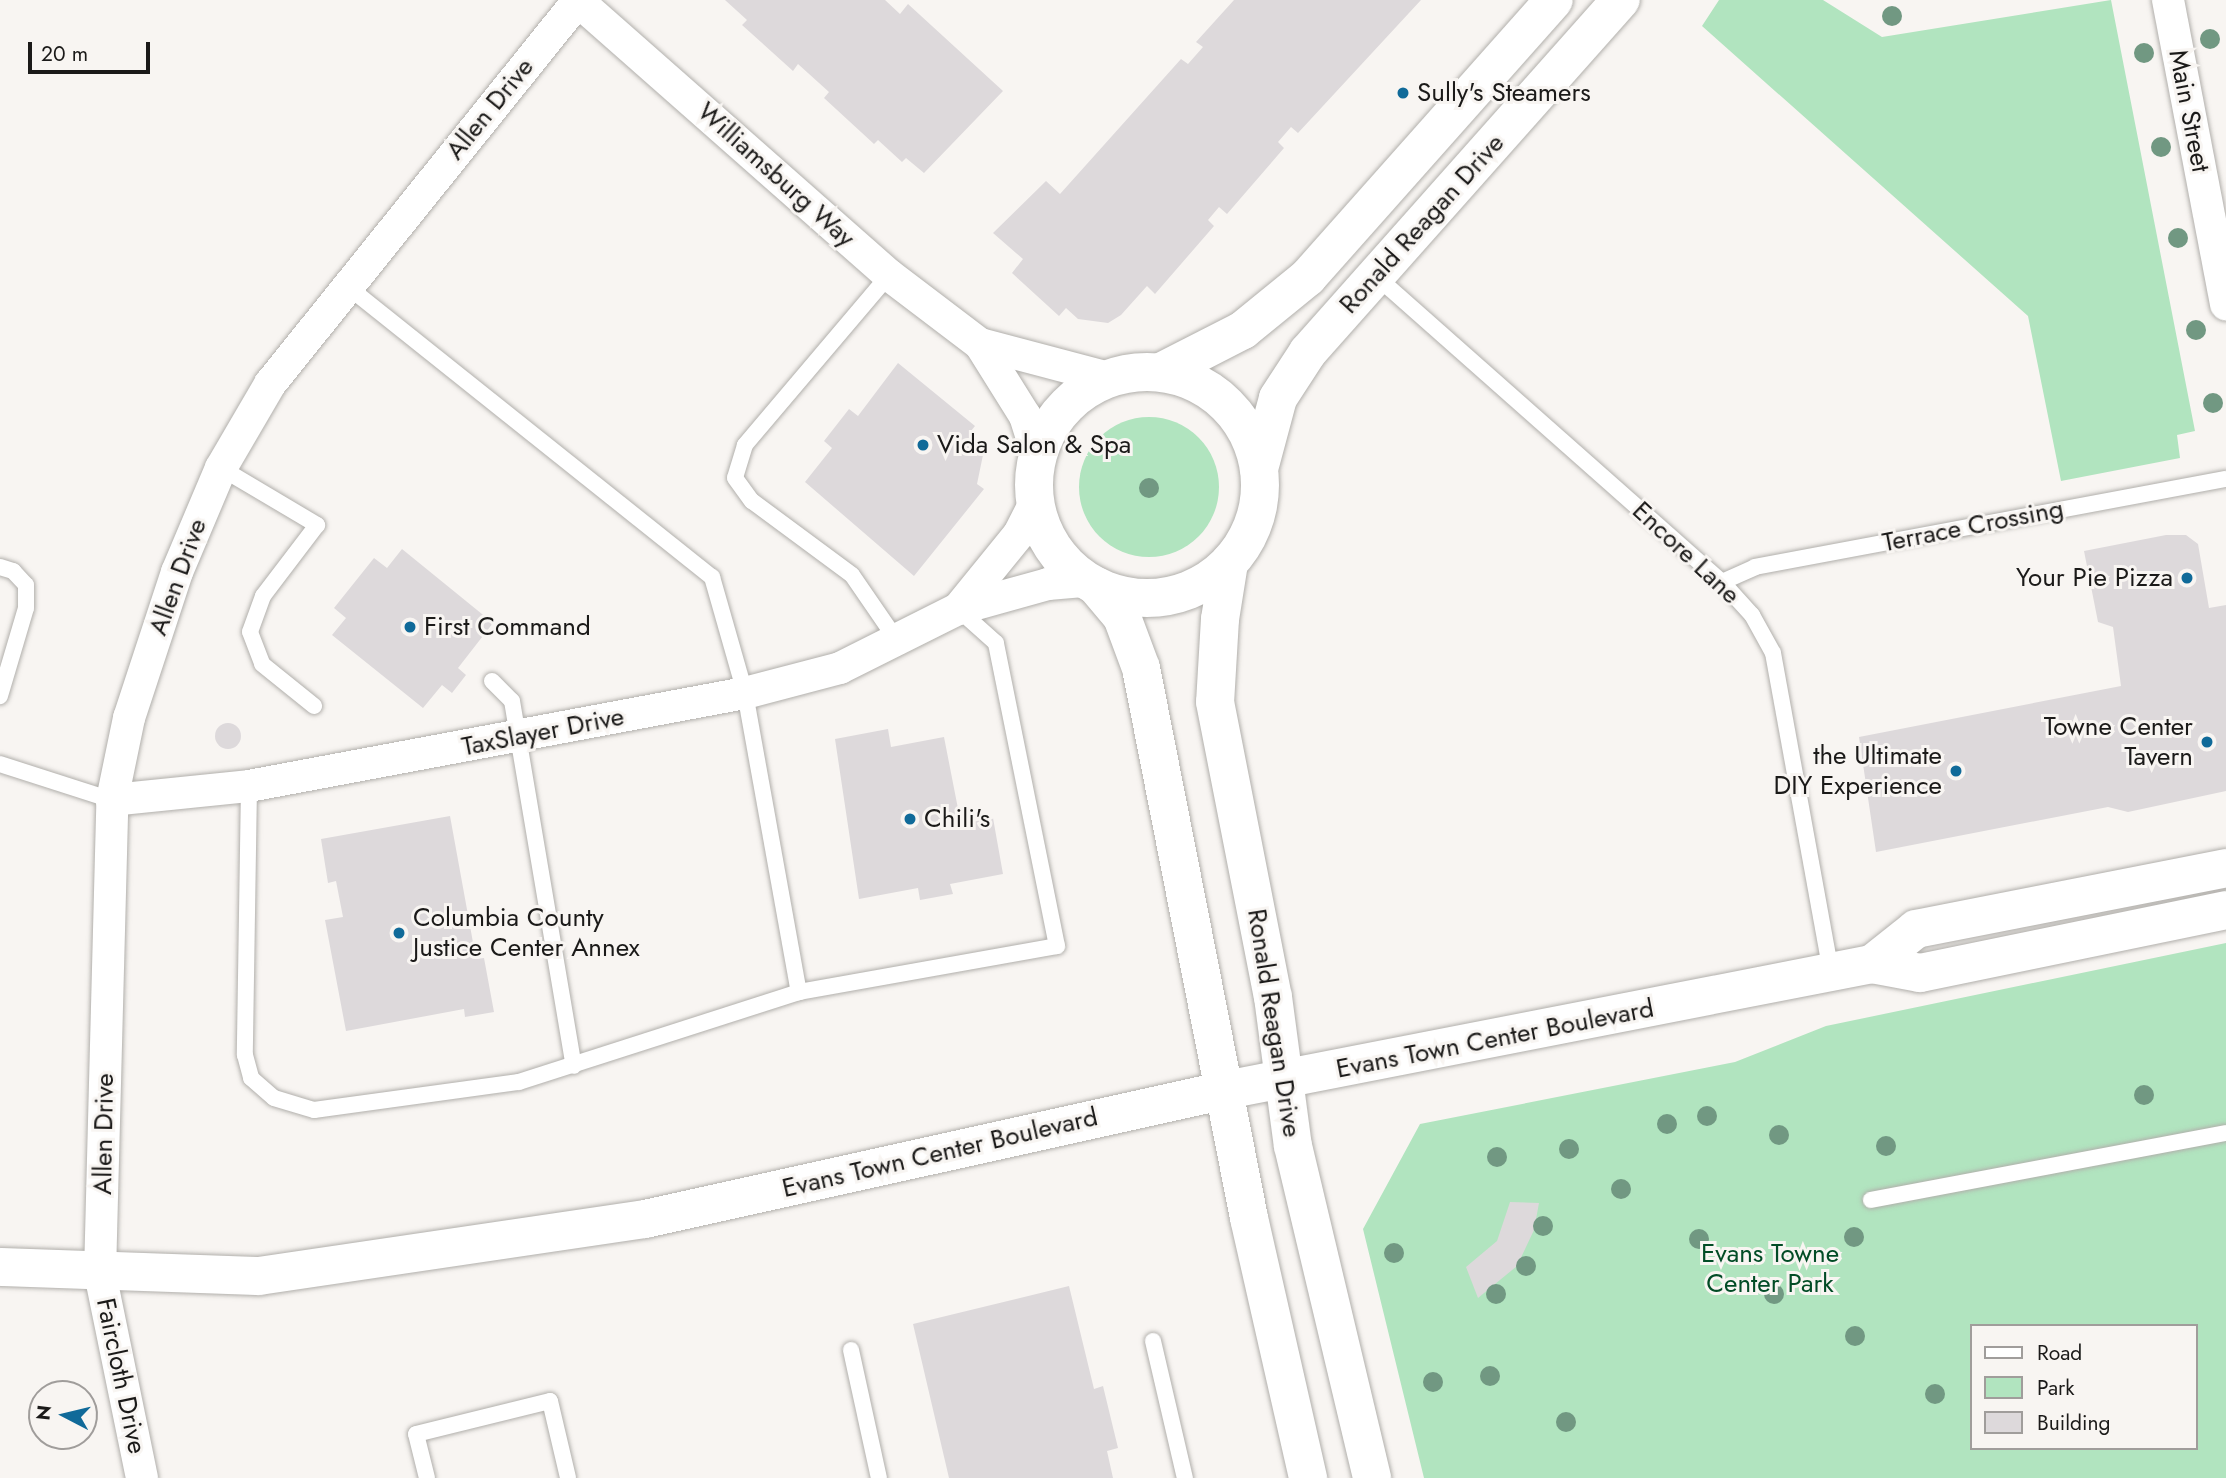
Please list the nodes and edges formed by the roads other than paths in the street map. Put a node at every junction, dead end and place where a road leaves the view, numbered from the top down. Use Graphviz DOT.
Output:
graph roads {
  1 [pos="578,0"];
  2 [pos="1554,0"];
  3 [pos="1621,0"];
  4 [pos="2168,0"];
  5 [pos="889,275"];
  6 [pos="1376,276"];
  7 [pos="347,286"];
  8 [pos="2226,305"];
  9 [pos="980,344"];
  10 [pos="1161,372"];
  11 [pos="1109,378"];
  12 [pos="1038,457"];
  13 [pos="221,468"];
  14 [pos="1259,469"];
  15 [pos="2226,480"];
  16 [pos="1036,501"];
  17 [pos="1229,563"];
  18 [pos="0,567"];
  19 [pos="1722,582"];
  20 [pos="1091,583"];
  21 [pos="958,608"];
  22 [pos="898,642"];
  23 [pos="492,681"];
  24 [pos="745,693"];
  25 [pos="0,696"];
  26 [pos="314,706"];
  27 [pos="519,737"];
  28 [pos="0,764"];
  29 [pos="249,786"];
  30 [pos="112,800"];
  31 [pos="2226,868"];
  32 [pos="2226,909"];
  33 [pos="1871,964"];
  34 [pos="1832,972"];
  35 [pos="799,992"];
  36 [pos="574,1066"];
  37 [pos="1283,1079"];
  38 [pos="1226,1090"];
  39 [pos="2226,1133"];
  40 [pos="1871,1200"];
  41 [pos="0,1267"];
  42 [pos="100,1274"];
  43 [pos="1153,1341"];
  44 [pos="851,1350"];
  45 [pos="142,1478"];
  46 [pos="427,1478"];
  47 [pos="568,1478"];
  48 [pos="879,1478"];
  49 [pos="1185,1478"];
  50 [pos="1308,1478"];
  51 [pos="1372,1478"];
  1 -- 5 [label="street, Williamsburg Way"];
  1 -- 7 [label="street, Allen Drive"];
  2 -- 10 [label="street, Ronald Reagan Drive"];
  3 -- 6 [label="street, Ronald Reagan Drive"];
  4 -- 8 [label="street, Main Street"];
  5 -- 9 [label="street, Williamsburg Way"];
  5 -- 22 [label="lane"];
  6 -- 14 [label="street, Ronald Reagan Drive"];
  6 -- 19 [label="lane, Encore Lane"];
  7 -- 13 [label="street, Allen Drive"];
  7 -- 24 [label="lane"];
  9 -- 11 [label="street, Williamsburg Way"];
  9 -- 12 [label="street, Williamsburg Way"];
  10 -- 11 [label="street, Ronald Reagan Drive"];
  10 -- 14 [label="street, Ronald Reagan Drive"];
  11 -- 12 [label="street, Ronald Reagan Drive"];
  12 -- 16 [label="street, Ronald Reagan Drive"];
  13 -- 26 [label="lane"];
  13 -- 30 [label="street, Allen Drive"];
  14 -- 17 [label="street, Ronald Reagan Drive"];
  15 -- 19 [label="lane, Terrace Crossing"];
  16 -- 20 [label="street, Ronald Reagan Drive"];
  16 -- 21 [label="street, TaxSlayer Drive"];
  17 -- 20 [label="street, Ronald Reagan Drive"];
  17 -- 37 [label="street, Ronald Reagan Drive"];
  18 -- 25 [label="lane"];
  19 -- 34 [label="lane, Encore Lane"];
  20 -- 21 [label="street, TaxSlayer Drive"];
  20 -- 38 [label="street, Ronald Reagan Drive"];
  21 -- 22 [label="street, TaxSlayer Drive"];
  21 -- 35 [label="lane"];
  22 -- 24 [label="street, TaxSlayer Drive"];
  23 -- 27 [label="lane"];
  24 -- 27 [label="street, TaxSlayer Drive"];
  24 -- 35 [label="lane"];
  27 -- 29 [label="street, TaxSlayer Drive"];
  27 -- 36 [label="lane"];
  28 -- 30 [label="lane"];
  29 -- 30 [label="street, TaxSlayer Drive"];
  29 -- 36 [label="lane"];
  30 -- 42 [label="street, Allen Drive"];
  31 -- 33 [label="street, Evans Town Center Boulevard"];
  32 -- 33 [label="street, Evans Town Center Boulevard"];
  33 -- 34 [label="street, Evans Town Center Boulevard"];
  34 -- 37 [label="street, Evans Town Center Boulevard"];
  35 -- 36 [label="lane"];
  37 -- 38 [label="street, Evans Town Center Boulevard"];
  37 -- 51 [label="street, Ronald Reagan Drive"];
  38 -- 42 [label="street, Evans Town Center Boulevard"];
  38 -- 50 [label="street, Ronald Reagan Drive"];
  39 -- 40 [label="lane"];
  41 -- 42 [label="street, Evans Town Center Boulevard"];
  42 -- 45 [label="street, Faircloth Drive"];
  43 -- 49 [label="lane"];
  44 -- 48 [label="lane"];
  46 -- 47 [label="lane"];
}
